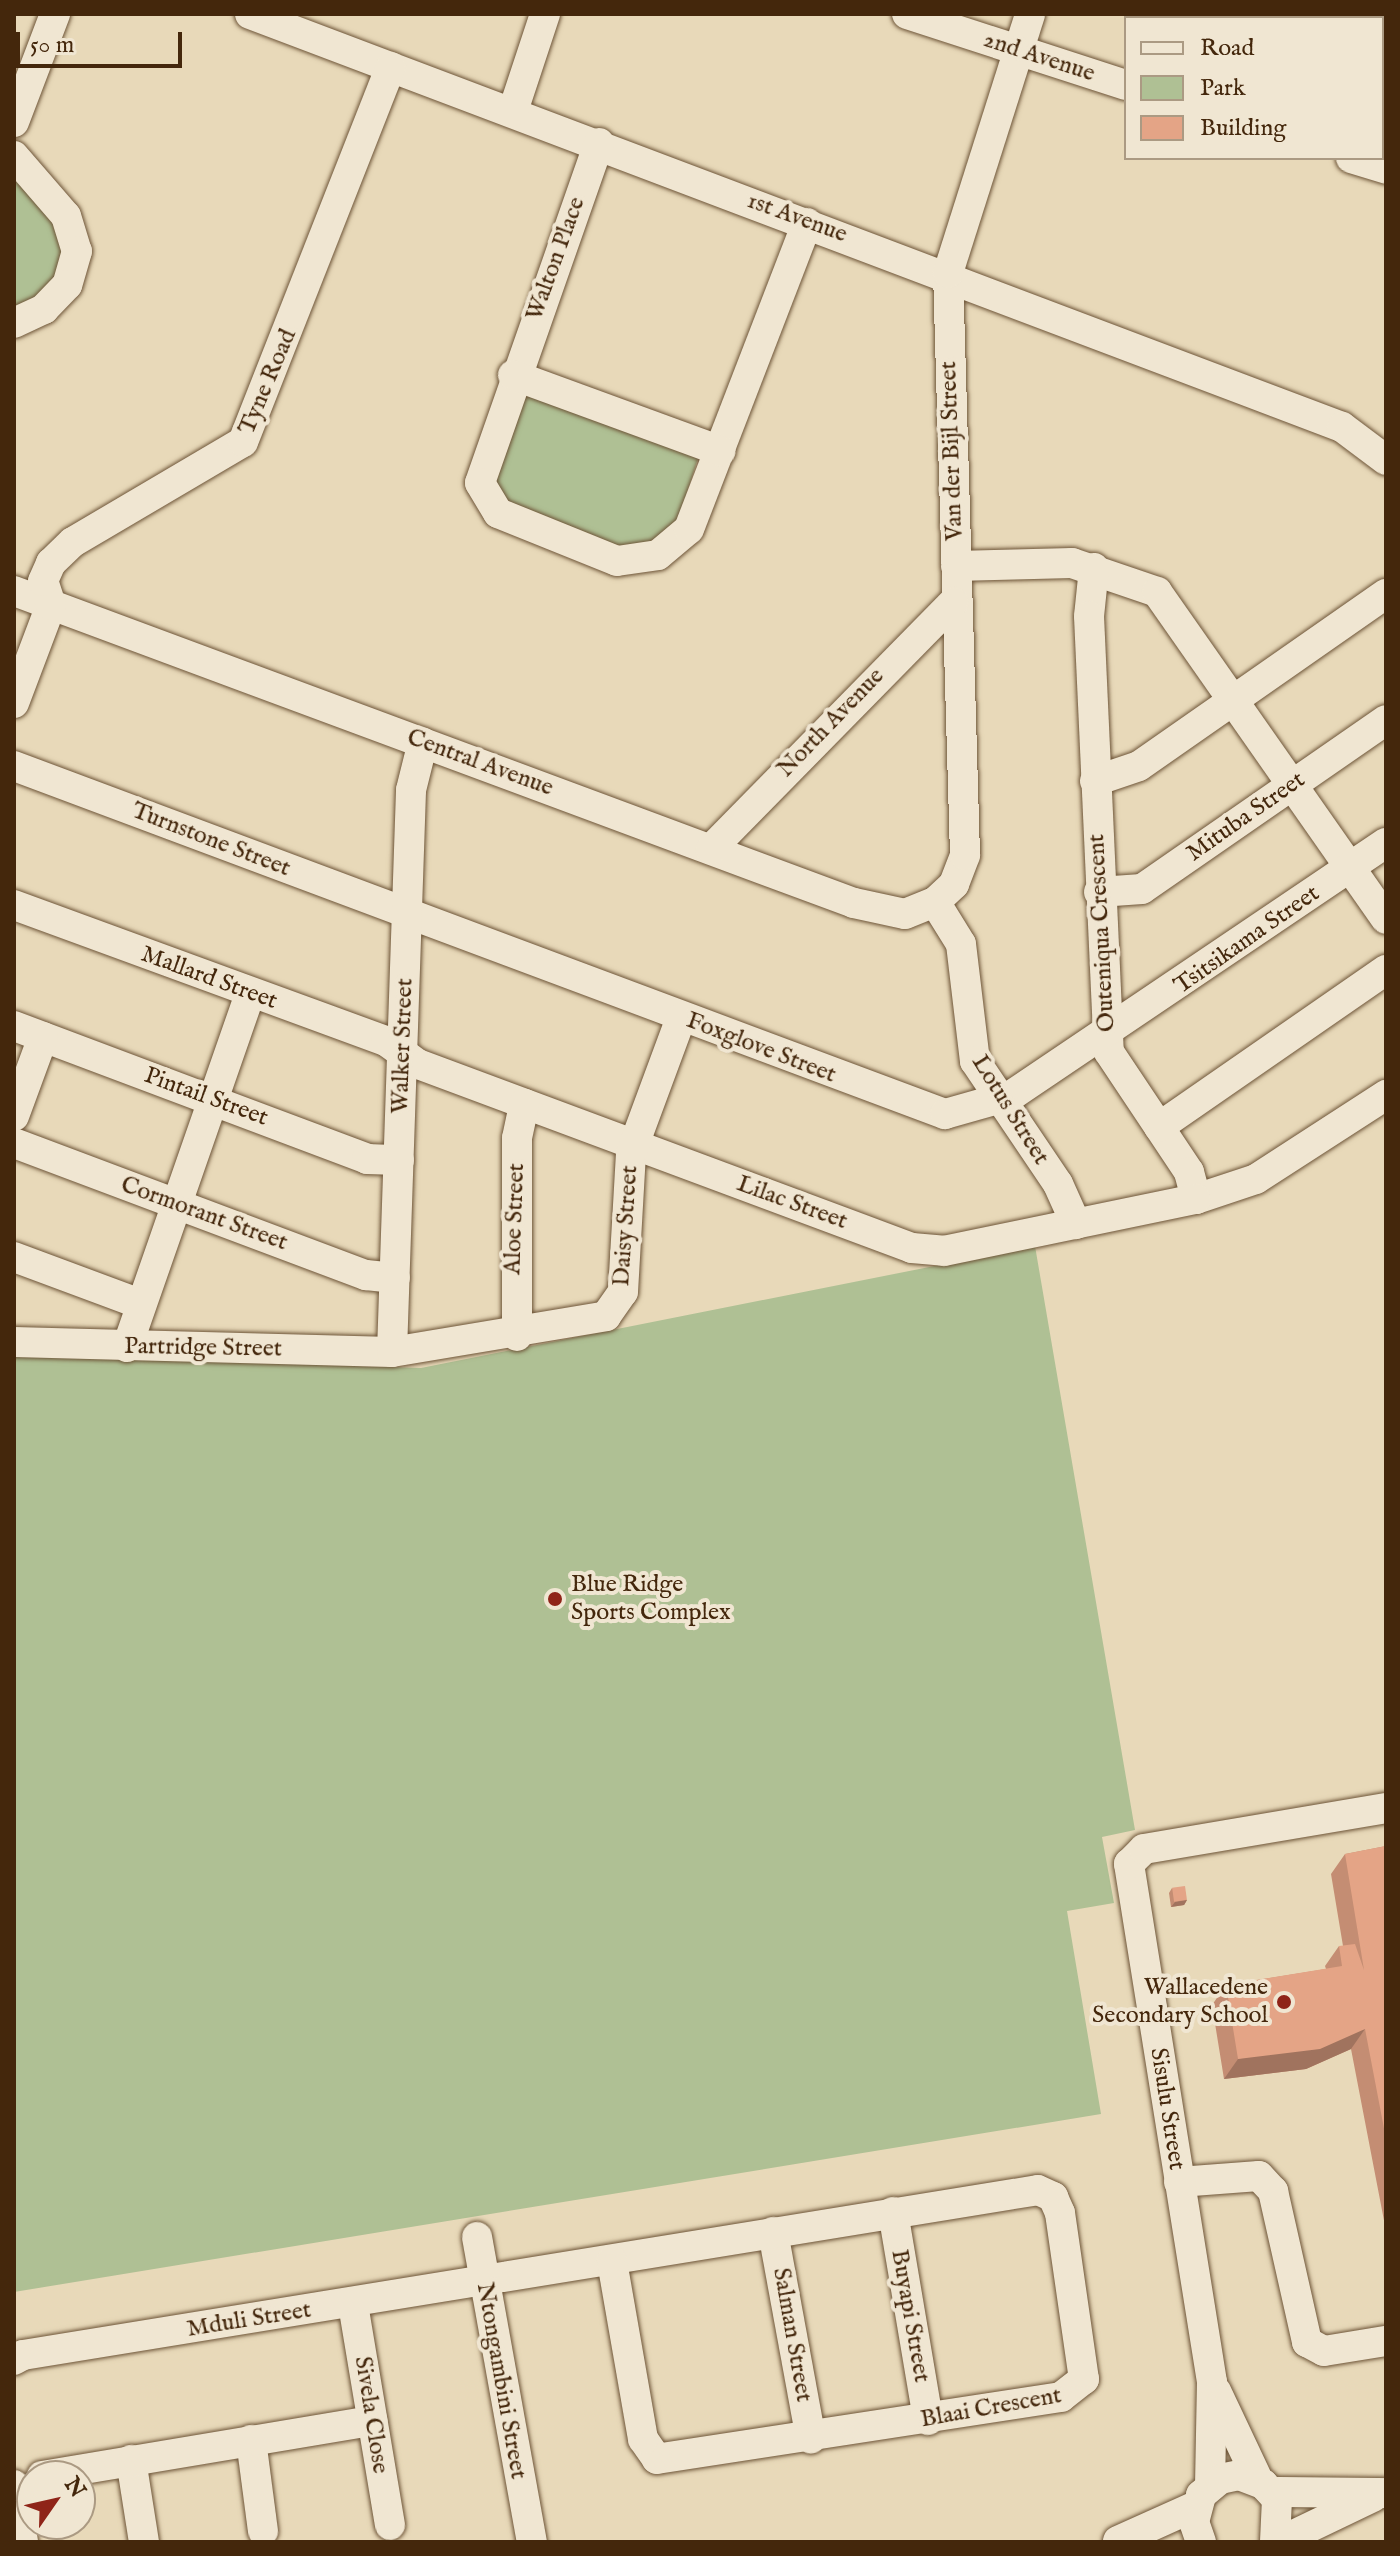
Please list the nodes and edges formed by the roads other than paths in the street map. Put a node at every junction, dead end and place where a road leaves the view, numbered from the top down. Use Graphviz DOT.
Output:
graph roads {
  1 [pos="55,14"];
  2 [pos="250,14"];
  3 [pos="545,14"];
  4 [pos="907,14"];
  5 [pos="1030,14"];
  6 [pos="1018,50"];
  7 [pos="391,67"];
  8 [pos="1124,84"];
  9 [pos="513,111"];
  10 [pos="14,122"];
  11 [pos="599,143"];
  12 [pos="14,156"];
  13 [pos="1357,160"];
  14 [pos="1386,169"];
  15 [pos="807,223"];
  16 [pos="948,273"];
  17 [pos="14,323"];
  18 [pos="513,375"];
  19 [pos="721,451"];
  20 [pos="1386,460"];
  21 [pos="956,566"];
  22 [pos="1094,568"];
  23 [pos="14,591"];
  24 [pos="1386,594"];
  25 [pos="954,602"];
  26 [pos="51,605"];
  27 [pos="1235,699"];
  28 [pos="14,703"];
  29 [pos="1386,720"];
  30 [pos="423,742"];
  31 [pos="14,766"];
  32 [pos="1095,781"];
  33 [pos="1293,784"];
  34 [pos="1386,843"];
  35 [pos="711,849"];
  36 [pos="1351,868"];
  37 [pos="1099,892"];
  38 [pos="940,899"];
  39 [pos="14,905"];
  40 [pos="407,914"];
  41 [pos="1386,919"];
  42 [pos="1386,970"];
  43 [pos="250,993"];
  44 [pos="681,1018"];
  45 [pos="14,1026"];
  46 [pos="1107,1035"];
  47 [pos="43,1037"];
  48 [pos="402,1053"];
  49 [pos="1386,1095"];
  50 [pos="1000,1098"];
  51 [pos="211,1100"];
  52 [pos="524,1104"];
  53 [pos="14,1116"];
  54 [pos="1159,1127"];
  55 [pos="14,1143"];
  56 [pos="634,1145"];
  57 [pos="399,1160"];
  58 [pos="1196,1199"];
  59 [pos="174,1203"];
  60 [pos="1076,1224"];
  61 [pos="14,1257"];
  62 [pos="395,1278"];
  63 [pos="138,1303"];
  64 [pos="517,1336"];
  65 [pos="14,1342"];
  66 [pos="127,1347"];
  67 [pos="392,1352"];
  68 [pos="1386,1808"];
  69 [pos="1179,2182"];
  70 [pos="893,2212"];
  71 [pos="773,2232"];
  72 [pos="477,2237"];
  73 [pos="612,2261"];
  74 [pos="484,2279"];
  75 [pos="353,2304"];
  76 [pos="1386,2341"];
  77 [pos="14,2360"];
  78 [pos="1212,2382"];
  79 [pos="928,2420"];
  80 [pos="372,2421"];
  81 [pos="811,2439"];
  82 [pos="251,2440"];
  83 [pos="131,2460"];
  84 [pos="96,2466"];
  85 [pos="14,2483"];
  86 [pos="1265,2486"];
  87 [pos="1382,2493"];
  88 [pos="1203,2496"];
  89 [pos="390,2525"];
  90 [pos="263,2531"];
  91 [pos="527,2537"];
  92 [pos="23,2542"];
  93 [pos="144,2542"];
  94 [pos="1120,2542"];
  95 [pos="1201,2542"];
  96 [pos="1277,2542"];
  1 -- 10 [label="street"];
  2 -- 7 [label="street, 1st Avenue"];
  3 -- 9 [label="street"];
  4 -- 6 [label="street, 2nd Avenue"];
  5 -- 6 [label="street, Van der Bijl Street"];
  6 -- 8 [label="street, 2nd Avenue"];
  6 -- 16 [label="street, Van der Bijl Street"];
  7 -- 9 [label="street, 1st Avenue"];
  7 -- 26 [label="street, Tyne Road"];
  9 -- 11 [label="street, 1st Avenue"];
  11 -- 15 [label="street, 1st Avenue"];
  11 -- 18 [label="street, Walton Place"];
  12 -- 17 [label="street"];
  13 -- 14 [label="street"];
  15 -- 16 [label="street, 1st Avenue"];
  15 -- 19 [label="street, Walton Place"];
  16 -- 20 [label="street, 1st Avenue"];
  16 -- 21 [label="street, Van der Bijl Street"];
  18 -- 19 [label="street"];
  18 -- 19 [label="street, Walton Place"];
  21 -- 22 [label="street"];
  21 -- 25 [label="street, Van der Bijl Street"];
  22 -- 27 [label="street"];
  22 -- 32 [label="street, Outeniqua Crescent"];
  23 -- 26 [label="street, Central Avenue"];
  24 -- 27 [label="street"];
  25 -- 35 [label="street, North Avenue"];
  25 -- 38 [label="street, Van der Bijl Street"];
  26 -- 28 [label="street"];
  26 -- 30 [label="street, Central Avenue"];
  27 -- 32 [label="street"];
  27 -- 33 [label="street"];
  29 -- 33 [label="street, Mituba Street"];
  30 -- 35 [label="street, Central Avenue"];
  30 -- 40 [label="street, Walker Street"];
  31 -- 40 [label="street, Turnstone Street"];
  32 -- 37 [label="street, Outeniqua Crescent"];
  33 -- 36 [label="street"];
  33 -- 37 [label="street, Mituba Street"];
  34 -- 36 [label="street, Tsitsikama Street"];
  35 -- 38 [label="street, Central Avenue"];
  36 -- 41 [label="street"];
  36 -- 46 [label="street, Tsitsikama Street"];
  37 -- 46 [label="street, Outeniqua Crescent"];
  38 -- 50 [label="street, Lotus Street"];
  39 -- 43 [label="street, Mallard Street"];
  40 -- 44 [label="street, Foxglove Street"];
  40 -- 48 [label="street, Walker Street"];
  42 -- 54 [label="street"];
  43 -- 48 [label="street, Mallard Street"];
  43 -- 51 [label="street"];
  44 -- 50 [label="street, Foxglove Street"];
  44 -- 56 [label="street, Daisy Street"];
  45 -- 47 [label="street, Pintail Street"];
  46 -- 50 [label="street, Foxglove Street"];
  46 -- 54 [label="street, Outeniqua Crescent"];
  47 -- 51 [label="street, Pintail Street"];
  47 -- 53 [label="street"];
  48 -- 52 [label="street, Lilac Street"];
  48 -- 57 [label="street, Walker Street"];
  49 -- 58 [label="street"];
  50 -- 60 [label="street, Lotus Street"];
  51 -- 57 [label="street, Pintail Street"];
  51 -- 59 [label="street"];
  52 -- 56 [label="street, Lilac Street"];
  52 -- 64 [label="street, Aloe Street"];
  54 -- 58 [label="street, Outeniqua Crescent"];
  55 -- 59 [label="street, Cormorant Street"];
  56 -- 60 [label="street, Lilac Street"];
  56 -- 64 [label="street, Daisy Street"];
  57 -- 62 [label="street, Walker Street"];
  58 -- 60 [label="street, Lilac Street"];
  59 -- 62 [label="street, Cormorant Street"];
  59 -- 63 [label="street"];
  61 -- 63 [label="street"];
  62 -- 67 [label="street, Walker Street"];
  63 -- 66 [label="street"];
  64 -- 67 [label="street, Daisy Street"];
  65 -- 66 [label="street, Partridge Street"];
  66 -- 67 [label="street, Partridge Street"];
  68 -- 69 [label="street, Sisulu Street"];
  69 -- 76 [label="street"];
  69 -- 78 [label="street, Sisulu Street"];
  70 -- 71 [label="street, Blaai Crescent"];
  70 -- 79 [label="street, Buyapi Street"];
  70 -- 79 [label="street, Blaai Crescent"];
  71 -- 73 [label="street, Blaai Crescent"];
  71 -- 81 [label="street, Salman Street"];
  72 -- 74 [label="street, Ntongambini Street"];
  73 -- 74 [label="street, Blaai Crescent"];
  73 -- 81 [label="street, Blaai Crescent"];
  74 -- 75 [label="street, Mduli Street"];
  74 -- 91 [label="street, Ntongambini Street"];
  75 -- 77 [label="street, Mduli Street"];
  75 -- 80 [label="street, Sivela Close"];
  78 -- 86 [label="street, Sisulu Street"];
  78 -- 88 [label="street, Sisulu Street"];
  79 -- 81 [label="street, Blaai Crescent"];
  80 -- 82 [label="street"];
  80 -- 89 [label="street, Sivela Close"];
  82 -- 83 [label="street"];
  82 -- 90 [label="street"];
  83 -- 84 [label="street"];
  83 -- 93 [label="street"];
  85 -- 92 [label="street"];
  86 -- 87 [label="street"];
  86 -- 88 [label="street"];
  86 -- 96 [label="street, Sisulu Street"];
  87 -- 96 [label="street"];
  88 -- 94 [label="street"];
  88 -- 95 [label="street, Sisulu Street"];
}
